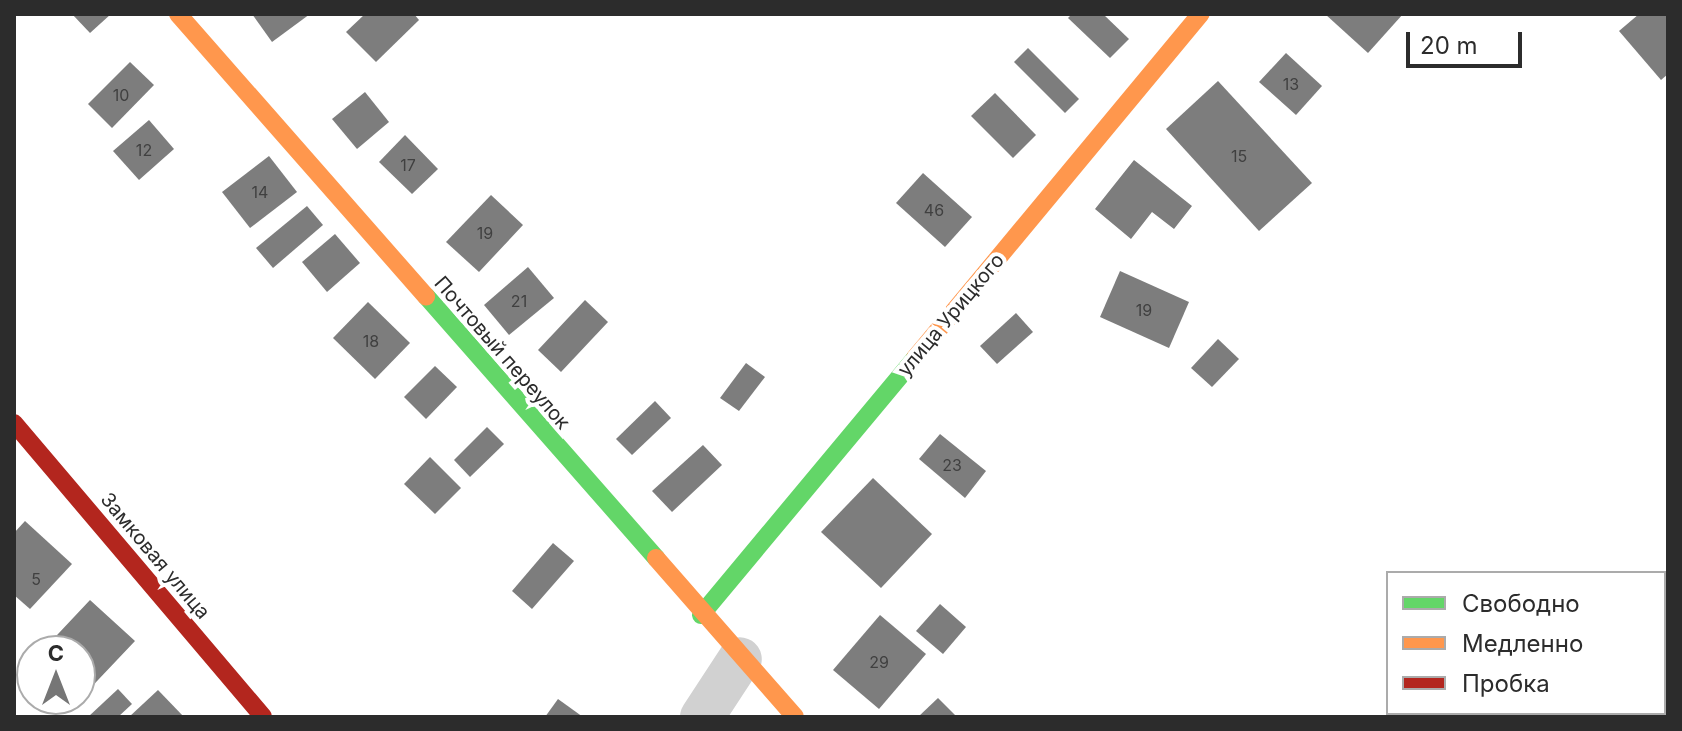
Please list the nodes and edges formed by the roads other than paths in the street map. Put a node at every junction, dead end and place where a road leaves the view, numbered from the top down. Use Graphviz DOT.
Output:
graph roads {
  1 [pos="178,14"];
  2 [pos="1201,14"];
  3 [pos="14,423"];
  4 [pos="701,615"];
  5 [pos="740,659"];
  6 [pos="263,717"];
  7 [pos="702,717"];
  8 [pos="795,717"];
  1 -- 4 [label="street, Почтовый переулок"];
  2 -- 4 [label="street, улица Урицкого"];
  3 -- 6 [label="street, Замковая улица"];
  4 -- 5 [label="street, Почтовый переулок"];
  5 -- 7 [label="street"];
  5 -- 8 [label="street, Почтовый переулок"];
}
